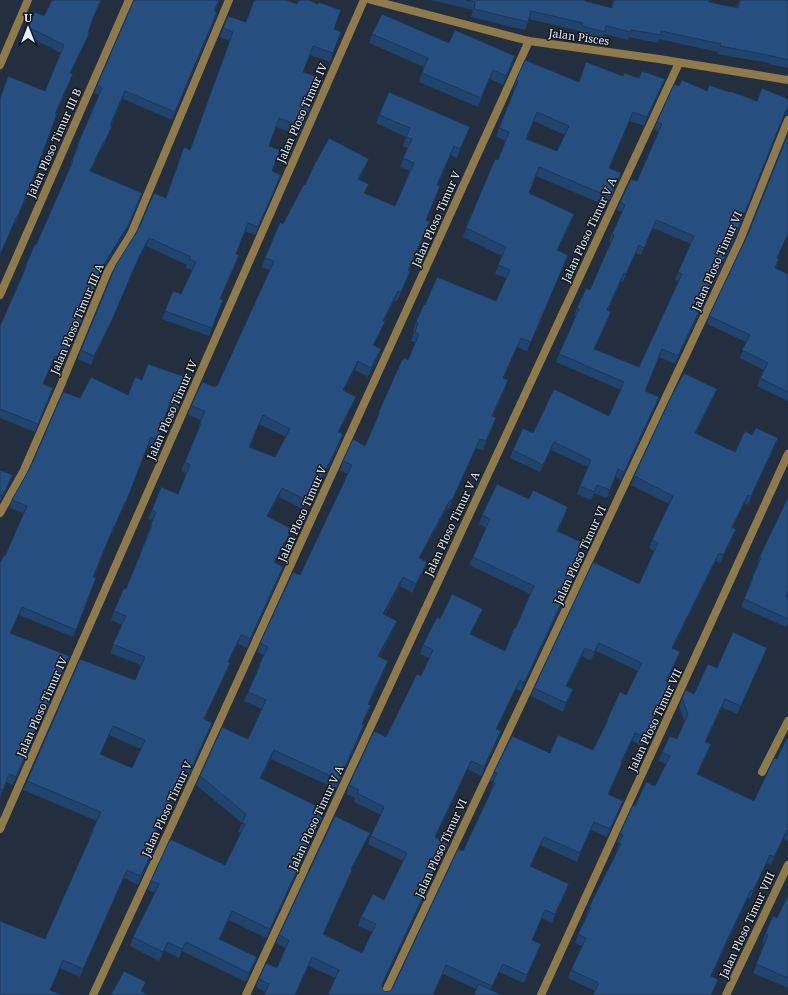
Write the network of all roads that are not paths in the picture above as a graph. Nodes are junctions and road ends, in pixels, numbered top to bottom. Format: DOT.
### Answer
graph roads {
  1 [pos="28,0"];
  2 [pos="129,0"];
  3 [pos="229,0"];
  4 [pos="364,0"];
  5 [pos="371,0"];
  6 [pos="529,41"];
  7 [pos="679,62"];
  8 [pos="0,65"];
  9 [pos="788,80"];
  10 [pos="788,120"];
  11 [pos="0,295"];
  12 [pos="788,454"];
  13 [pos="0,514"];
  14 [pos="788,721"];
  15 [pos="762,772"];
  16 [pos="0,829"];
  17 [pos="788,864"];
  18 [pos="93,995"];
  19 [pos="246,995"];
  20 [pos="384,995"];
  21 [pos="541,995"];
  22 [pos="726,995"];
  1 -- 8 [label="street"];
  2 -- 11 [label="street, Jalan Ploso Timur III B"];
  3 -- 13 [label="street, Jalan Ploso Timur III A"];
  4 -- 16 [label="street, Jalan Ploso Timur IV"];
  5 -- 6 [label="street, Jalan Pisces"];
  6 -- 7 [label="street, Jalan Pisces"];
  6 -- 18 [label="street, Jalan Ploso Timur V"];
  7 -- 9 [label="street, Jalan Pisces"];
  7 -- 19 [label="street, Jalan Ploso Timur V A"];
  10 -- 20 [label="street, Jalan Ploso Timur VI"];
  12 -- 21 [label="street, Jalan Ploso Timur VII"];
  14 -- 15 [label="street"];
  17 -- 22 [label="street, Jalan Ploso Timur VIII"];
}
